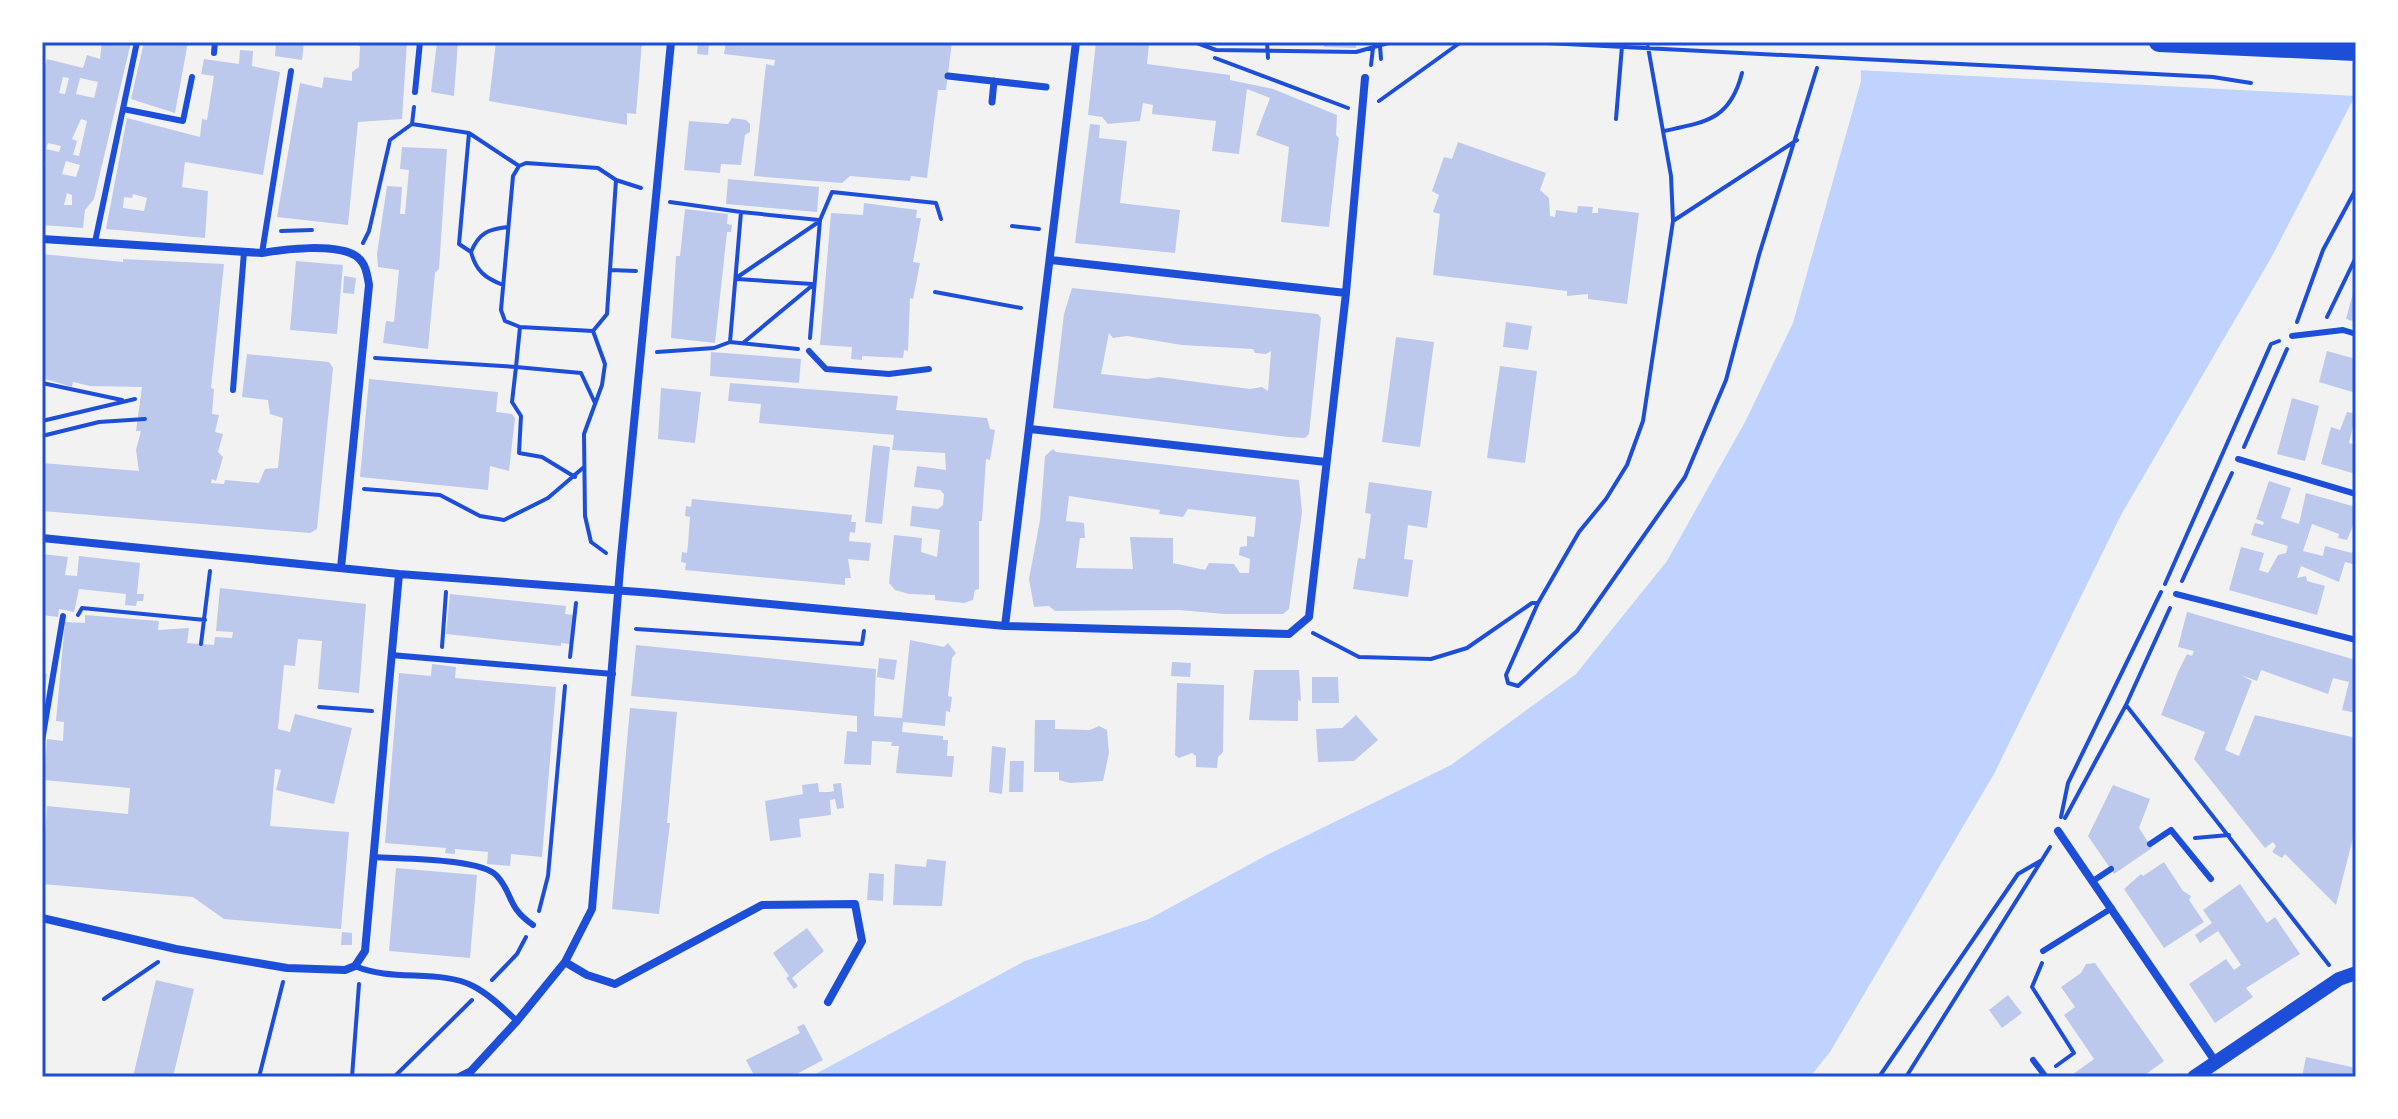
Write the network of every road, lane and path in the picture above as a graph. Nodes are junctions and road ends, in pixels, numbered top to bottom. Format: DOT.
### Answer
graph roads {
  1 [pos="137,42"];
  2 [pos="215,42"];
  3 [pos="420,42"];
  4 [pos="671,42"];
  5 [pos="1076,42"];
  6 [pos="1196,42"];
  7 [pos="1267,42"];
  8 [pos="1369,42"];
  9 [pos="1392,42"];
  10 [pos="1461,42"];
  11 [pos="1527,42"];
  12 [pos="2159,42"];
  13 [pos="1380,46"];
  14 [pos="1622,46"];
  15 [pos="1648,47"];
  16 [pos="1194,50"];
  17 [pos="1267,51"];
  18 [pos="2356,51"];
  19 [pos="214,53"];
  20 [pos="1215,58"];
  21 [pos="1268,58"];
  22 [pos="1381,59"];
  23 [pos="1817,68"];
  24 [pos="291,71"];
  25 [pos="1742,73"];
  26 [pos="948,76"];
  27 [pos="192,77"];
  28 [pos="1365,78"];
  29 [pos="994,81"];
  30 [pos="2251,83"];
  31 [pos="1046,87"];
  32 [pos="415,92"];
  33 [pos="992,102"];
  34 [pos="123,109"];
  35 [pos="1362,114"];
  36 [pos="1616,119"];
  37 [pos="1664,131"];
  38 [pos="469,133"];
  39 [pos="1797,140"];
  40 [pos="519,166"];
  41 [pos="616,180"];
  42 [pos="2356,189"];
  43 [pos="655,195"];
  44 [pos="741,212"];
  45 [pos="941,219"];
  46 [pos="820,220"];
  47 [pos="1673,221"];
  48 [pos="508,226"];
  49 [pos="1012,226"];
  50 [pos="1054,231"];
  51 [pos="42,239"];
  52 [pos="95,242"];
  53 [pos="244,252"];
  54 [pos="471,252"];
  55 [pos="262,253"];
  56 [pos="356,256"];
  57 [pos="2356,257"];
  58 [pos="1051,260"];
  59 [pos="736,278"];
  60 [pos="814,284"];
  61 [pos="503,285"];
  62 [pos="935,292"];
  63 [pos="1346,293"];
  64 [pos="1021,308"];
  65 [pos="520,327"];
  66 [pos="593,331"];
  67 [pos="2322,331"];
  68 [pos="2356,334"];
  69 [pos="2292,336"];
  70 [pos="730,342"];
  71 [pos="743,343"];
  72 [pos="809,351"];
  73 [pos="657,352"];
  74 [pos="363,357"];
  75 [pos="516,367"];
  76 [pos="929,369"];
  77 [pos="42,383"];
  78 [pos="233,390"];
  79 [pos="135,399"];
  80 [pos="126,401"];
  81 [pos="595,403"];
  82 [pos="145,419"];
  83 [pos="42,421"];
  84 [pos="1030,429"];
  85 [pos="42,436"];
  86 [pos="2238,459"];
  87 [pos="1326,462"];
  88 [pos="584,467"];
  89 [pos="575,477"];
  90 [pos="350,487"];
  91 [pos="2356,494"];
  92 [pos="42,538"];
  93 [pos="607,562"];
  94 [pos="341,568"];
  95 [pos="211,569"];
  96 [pos="399,574"];
  97 [pos="446,590"];
  98 [pos="619,590"];
  99 [pos="2176,594"];
  100 [pos="576,603"];
  101 [pos="1538,603"];
  102 [pos="63,616"];
  103 [pos="205,620"];
  104 [pos="1005,626"];
  105 [pos="1300,627"];
  106 [pos="636,629"];
  107 [pos="864,631"];
  108 [pos="2356,640"];
  109 [pos="201,644"];
  110 [pos="391,655"];
  111 [pos="441,659"];
  112 [pos="566,669"];
  113 [pos="613,674"];
  114 [pos="2126,705"];
  115 [pos="319,707"];
  116 [pos="372,711"];
  117 [pos="42,741"];
  118 [pos="2058,831"];
  119 [pos="2229,835"];
  120 [pos="2210,837"];
  121 [pos="2150,844"];
  122 [pos="374,857"];
  123 [pos="2044,858"];
  124 [pos="2111,869"];
  125 [pos="2211,879"];
  126 [pos="2093,881"];
  127 [pos="2112,908"];
  128 [pos="42,918"];
  129 [pos="533,925"];
  130 [pos="176,949"];
  131 [pos="2046,949"];
  132 [pos="565,962"];
  133 [pos="355,966"];
  134 [pos="287,968"];
  135 [pos="2356,973"];
  136 [pos="2339,979"];
  137 [pos="481,991"];
  138 [pos="104,999"];
  139 [pos="828,1002"];
  140 [pos="517,1021"];
  141 [pos="2033,1060"];
  142 [pos="2215,1061"];
  143 [pos="2045,1076"];
  144 [pos="259,1077"];
  145 [pos="352,1077"];
  146 [pos="394,1077"];
  147 [pos="459,1077"];
  148 [pos="1879,1077"];
  149 [pos="1906,1077"];
  150 [pos="2194,1077"];
  1 -- 34 [label="lane"];
  2 -- 19 [label="lane"];
  3 -- 32 [label="lane"];
  4 -- 43 [label="street"];
  5 -- 50 [label="street"];
  6 -- 16 [label="path"];
  6 -- 17 [label="path"];
  7 -- 17 [label="path"];
  8 -- 13 [label="path"];
  9 -- 13 [label="path"];
  10 -- 35 [label="path"];
  11 -- 14 [label="path"];
  12 -- 18 [label="main road"];
  13 -- 17 [label="path"];
  13 -- 22 [label="path"];
  14 -- 15 [label="path"];
  14 -- 36 [label="path"];
  15 -- 30 [label="path"];
  15 -- 37 [label="path"];
  17 -- 21 [label="path"];
  20 -- 35 [label="path"];
  23 -- 39 [label="path"];
  24 -- 55 [label="lane"];
  25 -- 37 [label="path"];
  26 -- 29 [label="street"];
  27 -- 34 [label="lane"];
  28 -- 35 [label="street"];
  29 -- 31 [label="street"];
  29 -- 33 [label="street"];
  34 -- 52 [label="lane"];
  35 -- 63 [label="street"];
  37 -- 47 [label="path"];
  38 -- 40 [label="path"];
  38 -- 54 [label="path"];
  38 -- 56 [label="path"];
  39 -- 47 [label="path"];
  39 -- 101 [label="path"];
  40 -- 41 [label="path"];
  40 -- 48 [label="path"];
  41 -- 43 [label="path"];
  41 -- 66 [label="path"];
  42 -- 69 [label="path"];
  43 -- 44 [label="path"];
  43 -- 98 [label="street"];
  44 -- 46 [label="path"];
  44 -- 59 [label="path"];
  45 -- 46 [label="path"];
  46 -- 59 [label="path"];
  46 -- 60 [label="path"];
  47 -- 101 [label="path"];
  48 -- 54 [label="path"];
  48 -- 61 [label="path"];
  49 -- 50 [label="path"];
  50 -- 58 [label="street"];
  51 -- 52 [label="street"];
  52 -- 53 [label="street"];
  53 -- 55 [label="street"];
  53 -- 78 [label="lane"];
  54 -- 61 [label="path"];
  55 -- 56 [label="street"];
  56 -- 74 [label="street"];
  57 -- 67 [label="path"];
  58 -- 63 [label="street"];
  58 -- 84 [label="street"];
  59 -- 60 [label="path"];
  59 -- 70 [label="path"];
  60 -- 71 [label="path"];
  60 -- 72 [label="path"];
  61 -- 65 [label="path"];
  62 -- 64 [label="path"];
  63 -- 87 [label="street"];
  65 -- 66 [label="path"];
  65 -- 75 [label="path"];
  66 -- 81 [label="path"];
  67 -- 68 [label="lane"];
  67 -- 69 [label="lane"];
  69 -- 86 [label="path"];
  69 -- 118 [label="path"];
  70 -- 71 [label="path"];
  70 -- 73 [label="path"];
  71 -- 72 [label="path"];
  72 -- 76 [label="lane"];
  74 -- 75 [label="path"];
  74 -- 90 [label="street"];
  75 -- 81 [label="path"];
  75 -- 89 [label="path"];
  77 -- 80 [label="path"];
  79 -- 80 [label="path"];
  80 -- 83 [label="path"];
  81 -- 88 [label="path"];
  82 -- 85 [label="path"];
  84 -- 87 [label="street"];
  84 -- 104 [label="street"];
  86 -- 91 [label="lane"];
  86 -- 99 [label="path"];
  87 -- 105 [label="street"];
  88 -- 89 [label="path"];
  88 -- 93 [label="path"];
  89 -- 90 [label="path"];
  90 -- 94 [label="street"];
  92 -- 94 [label="street"];
  94 -- 96 [label="street"];
  95 -- 103 [label="path"];
  96 -- 98 [label="street"];
  96 -- 110 [label="street"];
  97 -- 111 [label="path"];
  98 -- 104 [label="street"];
  98 -- 113 [label="street"];
  99 -- 108 [label="lane"];
  99 -- 114 [label="path"];
  100 -- 112 [label="path"];
  101 -- 105 [label="path"];
  102 -- 103 [label="path"];
  102 -- 117 [label="lane"];
  103 -- 109 [label="path"];
  104 -- 105 [label="street"];
  106 -- 107 [label="path"];
  110 -- 111 [label="lane"];
  110 -- 122 [label="street"];
  111 -- 112 [label="lane"];
  112 -- 113 [label="lane"];
  112 -- 129 [label="path"];
  113 -- 132 [label="street"];
  114 -- 118 [label="path"];
  114 -- 119 [label="path"];
  115 -- 116 [label="path"];
  118 -- 123 [label="path"];
  118 -- 126 [label="street"];
  119 -- 120 [label="path"];
  119 -- 136 [label="path"];
  121 -- 125 [label="lane"];
  122 -- 129 [label="lane"];
  122 -- 133 [label="street"];
  123 -- 148 [label="path"];
  123 -- 149 [label="path"];
  124 -- 126 [label="lane"];
  126 -- 127 [label="street"];
  127 -- 131 [label="lane"];
  127 -- 142 [label="street"];
  128 -- 130 [label="street"];
  129 -- 137 [label="path"];
  130 -- 134 [label="street"];
  130 -- 138 [label="path"];
  131 -- 143 [label="path"];
  132 -- 139 [label="street"];
  132 -- 140 [label="street"];
  133 -- 134 [label="street"];
  133 -- 137 [label="lane"];
  133 -- 145 [label="path"];
  134 -- 144 [label="path"];
  135 -- 136 [label="street"];
  136 -- 142 [label="street"];
  137 -- 140 [label="lane"];
  137 -- 146 [label="path"];
  140 -- 147 [label="street"];
  141 -- 143 [label="lane"];
  142 -- 150 [label="street"];
}
